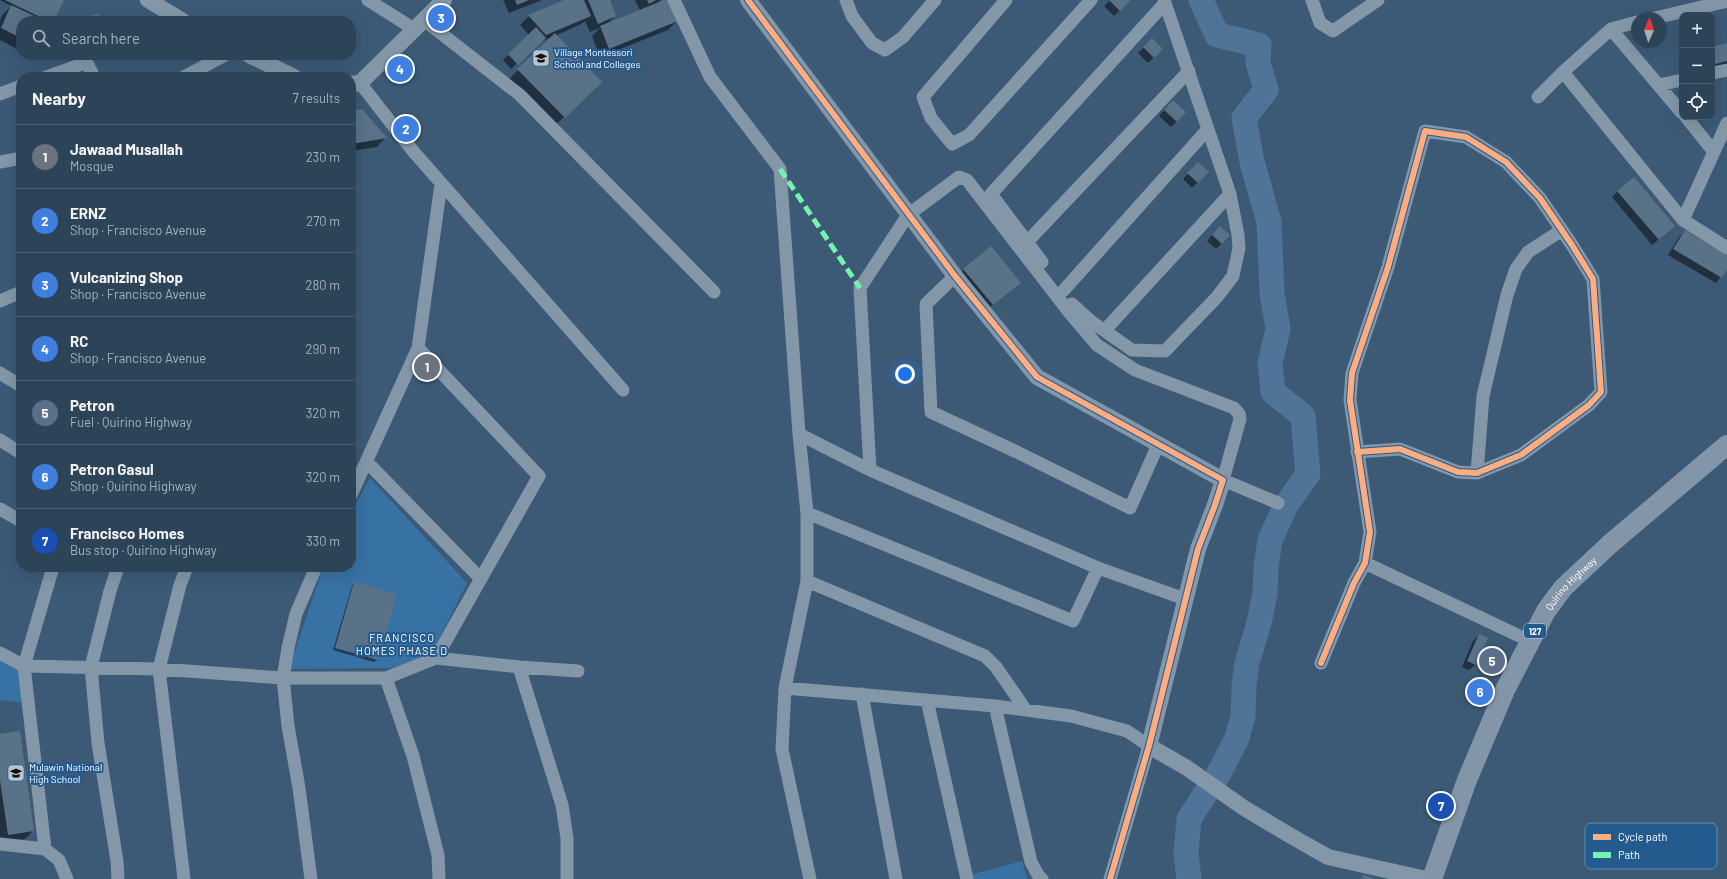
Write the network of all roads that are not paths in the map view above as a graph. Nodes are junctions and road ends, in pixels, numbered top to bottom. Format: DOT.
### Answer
graph roads {
  1 [pos="148,0"];
  2 [pos="368,0"];
  3 [pos="444,0"];
  4 [pos="674,0"];
  5 [pos="748,0"];
  6 [pos="846,0"];
  7 [pos="935,0"];
  8 [pos="1006,0"];
  9 [pos="1090,0"];
  10 [pos="1312,0"];
  11 [pos="1378,0"];
  12 [pos="1727,0"];
  13 [pos="1164,2"];
  14 [pos="1667,15"];
  15 [pos="175,16"];
  16 [pos="419,24"];
  17 [pos="1631,24"];
  18 [pos="1611,29"];
  19 [pos="216,60"];
  20 [pos="259,60"];
  21 [pos="1727,70"];
  22 [pos="1189,71"];
  23 [pos="60,72"];
  24 [pos="92,72"];
  25 [pos="193,72"];
  26 [pos="284,72"];
  27 [pos="1562,72"];
  28 [pos="1715,72"];
  29 [pos="1679,81"];
  30 [pos="356,83"];
  31 [pos="356,85"];
  32 [pos="1659,85"];
  33 [pos="16,88"];
  34 [pos="0,94"];
  35 [pos="1538,97"];
  36 [pos="1679,109"];
  37 [pos="1688,120"];
  38 [pos="1727,123"];
  39 [pos="1208,129"];
  40 [pos="1714,152"];
  41 [pos="16,159"];
  42 [pos="0,162"];
  43 [pos="441,184"];
  44 [pos="1230,194"];
  45 [pos="908,214"];
  46 [pos="1683,220"];
  47 [pos="1562,230"];
  48 [pos="1026,242"];
  49 [pos="1727,248"];
  50 [pos="955,276"];
  51 [pos="1063,291"];
  52 [pos="714,292"];
  53 [pos="16,294"];
  54 [pos="0,301"];
  55 [pos="1105,330"];
  56 [pos="418,348"];
  57 [pos="0,373"];
  58 [pos="16,383"];
  59 [pos="623,390"];
  60 [pos="799,434"];
  61 [pos="0,440"];
  62 [pos="1158,445"];
  63 [pos="1727,445"];
  64 [pos="16,450"];
  65 [pos="1357,452"];
  66 [pos="367,462"];
  67 [pos="870,470"];
  68 [pos="1477,474"];
  69 [pos="1223,480"];
  70 [pos="356,485"];
  71 [pos="1278,503"];
  72 [pos="0,509"];
  73 [pos="807,513"];
  74 [pos="16,518"];
  75 [pos="1365,563"];
  76 [pos="1098,568"];
  77 [pos="51,572"];
  78 [pos="116,572"];
  79 [pos="185,572"];
  80 [pos="314,572"];
  81 [pos="480,578"];
  82 [pos="807,581"];
  83 [pos="1185,599"];
  84 [pos="1530,641"];
  85 [pos="0,653"];
  86 [pos="436,658"];
  87 [pos="1321,663"];
  88 [pos="24,666"];
  89 [pos="91,667"];
  90 [pos="519,667"];
  91 [pos="159,669"];
  92 [pos="578,671"];
  93 [pos="283,678"];
  94 [pos="386,678"];
  95 [pos="785,688"];
  96 [pos="862,694"];
  97 [pos="927,700"];
  98 [pos="995,706"];
  99 [pos="1025,710"];
  100 [pos="1149,746"];
  101 [pos="0,844"];
  102 [pos="45,849"];
  103 [pos="67,879"];
  104 [pos="118,879"];
  105 [pos="184,879"];
  106 [pos="311,879"];
  107 [pos="439,879"];
  108 [pos="567,879"];
  109 [pos="810,879"];
  110 [pos="896,879"];
  111 [pos="967,879"];
  112 [pos="1042,879"];
  113 [pos="1110,879"];
  114 [pos="1426,879"];
  115 [pos="1432,879"];
  1 -- 15 [label="street"];
  2 -- 16 [label="street"];
  3 -- 16 [label="street"];
  4 -- 60 [label="street"];
  5 -- 45 [label="street"];
  6 -- 7 [label="street"];
  8 -- 9 [label="street"];
  10 -- 11 [label="street"];
  12 -- 14 [label="street"];
  13 -- 22 [label="street"];
  13 -- 48 [label="street"];
  16 -- 30 [label="street"];
  16 -- 52 [label="street"];
  17 -- 18 [label="street"];
  18 -- 27 [label="street"];
  18 -- 32 [label="street"];
  19 -- 25 [label="street"];
  20 -- 26 [label="street"];
  21 -- 28 [label="street"];
  22 -- 39 [label="street"];
  22 -- 48 [label="street"];
  23 -- 24 [label="street"];
  27 -- 35 [label="street"];
  27 -- 46 [label="street"];
  29 -- 32 [label="street"];
  31 -- 43 [label="street"];
  32 -- 36 [label="street"];
  33 -- 34 [label="street"];
  37 -- 40 [label="street"];
  38 -- 40 [label="street"];
  39 -- 44 [label="street"];
  39 -- 51 [label="street"];
  40 -- 46 [label="street"];
  41 -- 42 [label="street"];
  43 -- 56 [label="street"];
  43 -- 59 [label="street"];
  44 -- 55 [label="street"];
  44 -- 55 [label="street"];
  45 -- 50 [label="street"];
  45 -- 67 [label="street"];
  45 -- 69 [label="street"];
  46 -- 49 [label="street"];
  47 -- 65 [label="street"];
  47 -- 68 [label="street"];
  47 -- 68 [label="street"];
  48 -- 51 [label="street"];
  50 -- 62 [label="street"];
  50 -- 62 [label="street"];
  51 -- 55 [label="street"];
  53 -- 54 [label="street"];
  56 -- 66 [label="street"];
  56 -- 81 [label="street"];
  57 -- 58 [label="street"];
  60 -- 67 [label="street"];
  60 -- 73 [label="street"];
  61 -- 64 [label="street"];
  62 -- 69 [label="street"];
  63 -- 84 [label="main road, Quirino Highway / 127"];
  65 -- 68 [label="street"];
  65 -- 75 [label="street"];
  66 -- 70 [label="street"];
  66 -- 81 [label="street"];
  67 -- 76 [label="street"];
  69 -- 71 [label="street"];
  69 -- 83 [label="street"];
  72 -- 74 [label="street"];
  73 -- 76 [label="street"];
  73 -- 82 [label="street"];
  75 -- 84 [label="street"];
  75 -- 87 [label="street"];
  76 -- 83 [label="street"];
  77 -- 88 [label="street"];
  78 -- 89 [label="street"];
  79 -- 91 [label="street"];
  80 -- 93 [label="street"];
  81 -- 86 [label="street"];
  82 -- 95 [label="street"];
  82 -- 99 [label="street"];
  83 -- 100 [label="street"];
  84 -- 115 [label="main road, Quirino Highway / 127"];
  85 -- 88 [label="street"];
  86 -- 90 [label="street"];
  86 -- 94 [label="street"];
  88 -- 89 [label="street"];
  88 -- 102 [label="street"];
  89 -- 91 [label="street"];
  89 -- 104 [label="street"];
  90 -- 92 [label="street"];
  90 -- 108 [label="street"];
  91 -- 93 [label="street"];
  91 -- 105 [label="street"];
  93 -- 94 [label="street"];
  93 -- 106 [label="street"];
  94 -- 107 [label="street"];
  95 -- 96 [label="street"];
  95 -- 109 [label="street"];
  96 -- 97 [label="street"];
  96 -- 110 [label="street"];
  97 -- 98 [label="street"];
  97 -- 111 [label="street"];
  98 -- 99 [label="street"];
  98 -- 112 [label="street"];
  99 -- 100 [label="street"];
  100 -- 113 [label="street"];
  100 -- 114 [label="street"];
  101 -- 102 [label="street"];
  102 -- 103 [label="street"];
}
